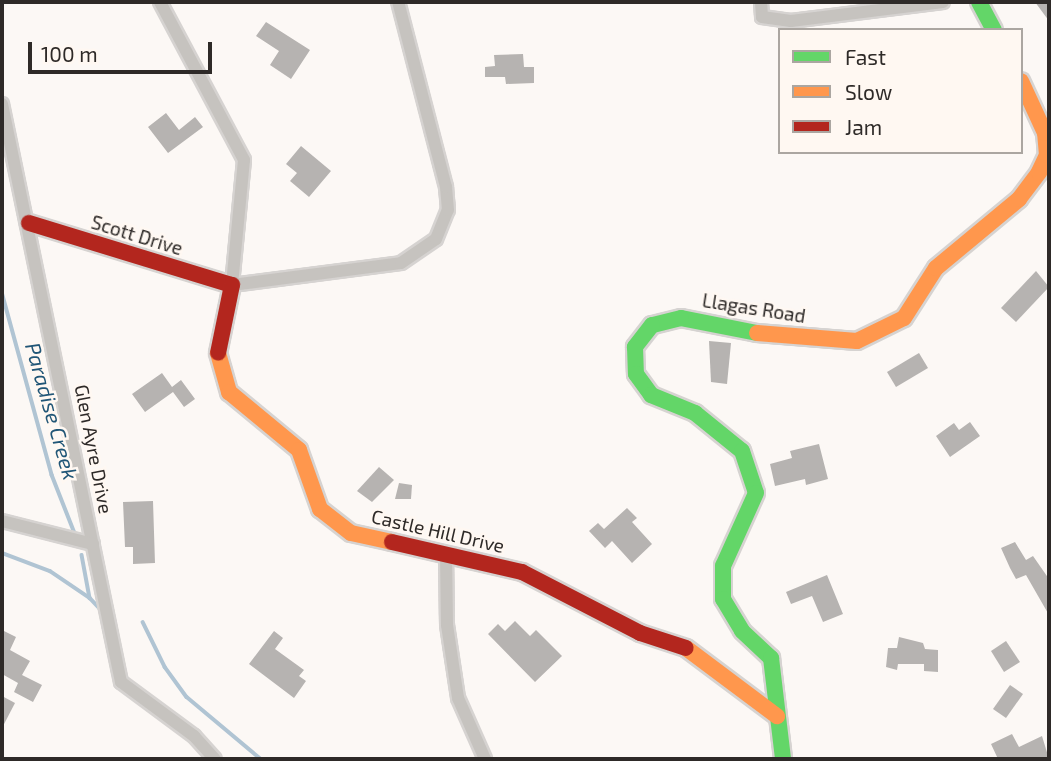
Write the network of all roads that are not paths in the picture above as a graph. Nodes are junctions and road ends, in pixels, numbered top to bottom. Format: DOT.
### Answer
graph roads {
  1 [pos="160,2"];
  2 [pos="398,2"];
  3 [pos="761,2"];
  4 [pos="943,2"];
  5 [pos="979,2"];
  6 [pos="993,28"];
  7 [pos="1023,85"];
  8 [pos="2,104"];
  9 [pos="29,223"];
  10 [pos="232,285"];
  11 [pos="2,521"];
  12 [pos="93,544"];
  13 [pos="446,553"];
  14 [pos="777,716"];
  15 [pos="215,759"];
  16 [pos="485,759"];
  17 [pos="783,759"];
  1 -- 10 [label="street, Castle Hill Drive"];
  2 -- 10 [label="street"];
  3 -- 4 [label="street"];
  5 -- 6 [label="street"];
  7 -- 14 [label="street, Llagas Road"];
  8 -- 9 [label="street, Glen Ayre Drive"];
  9 -- 10 [label="street, Scott Drive"];
  9 -- 12 [label="street, Glen Ayre Drive"];
  10 -- 13 [label="street, Castle Hill Drive"];
  11 -- 12 [label="street"];
  12 -- 15 [label="street, Glen Ayre Drive"];
  13 -- 14 [label="street, Castle Hill Drive"];
  13 -- 16 [label="street"];
  14 -- 17 [label="street, Llagas Road"];
}
